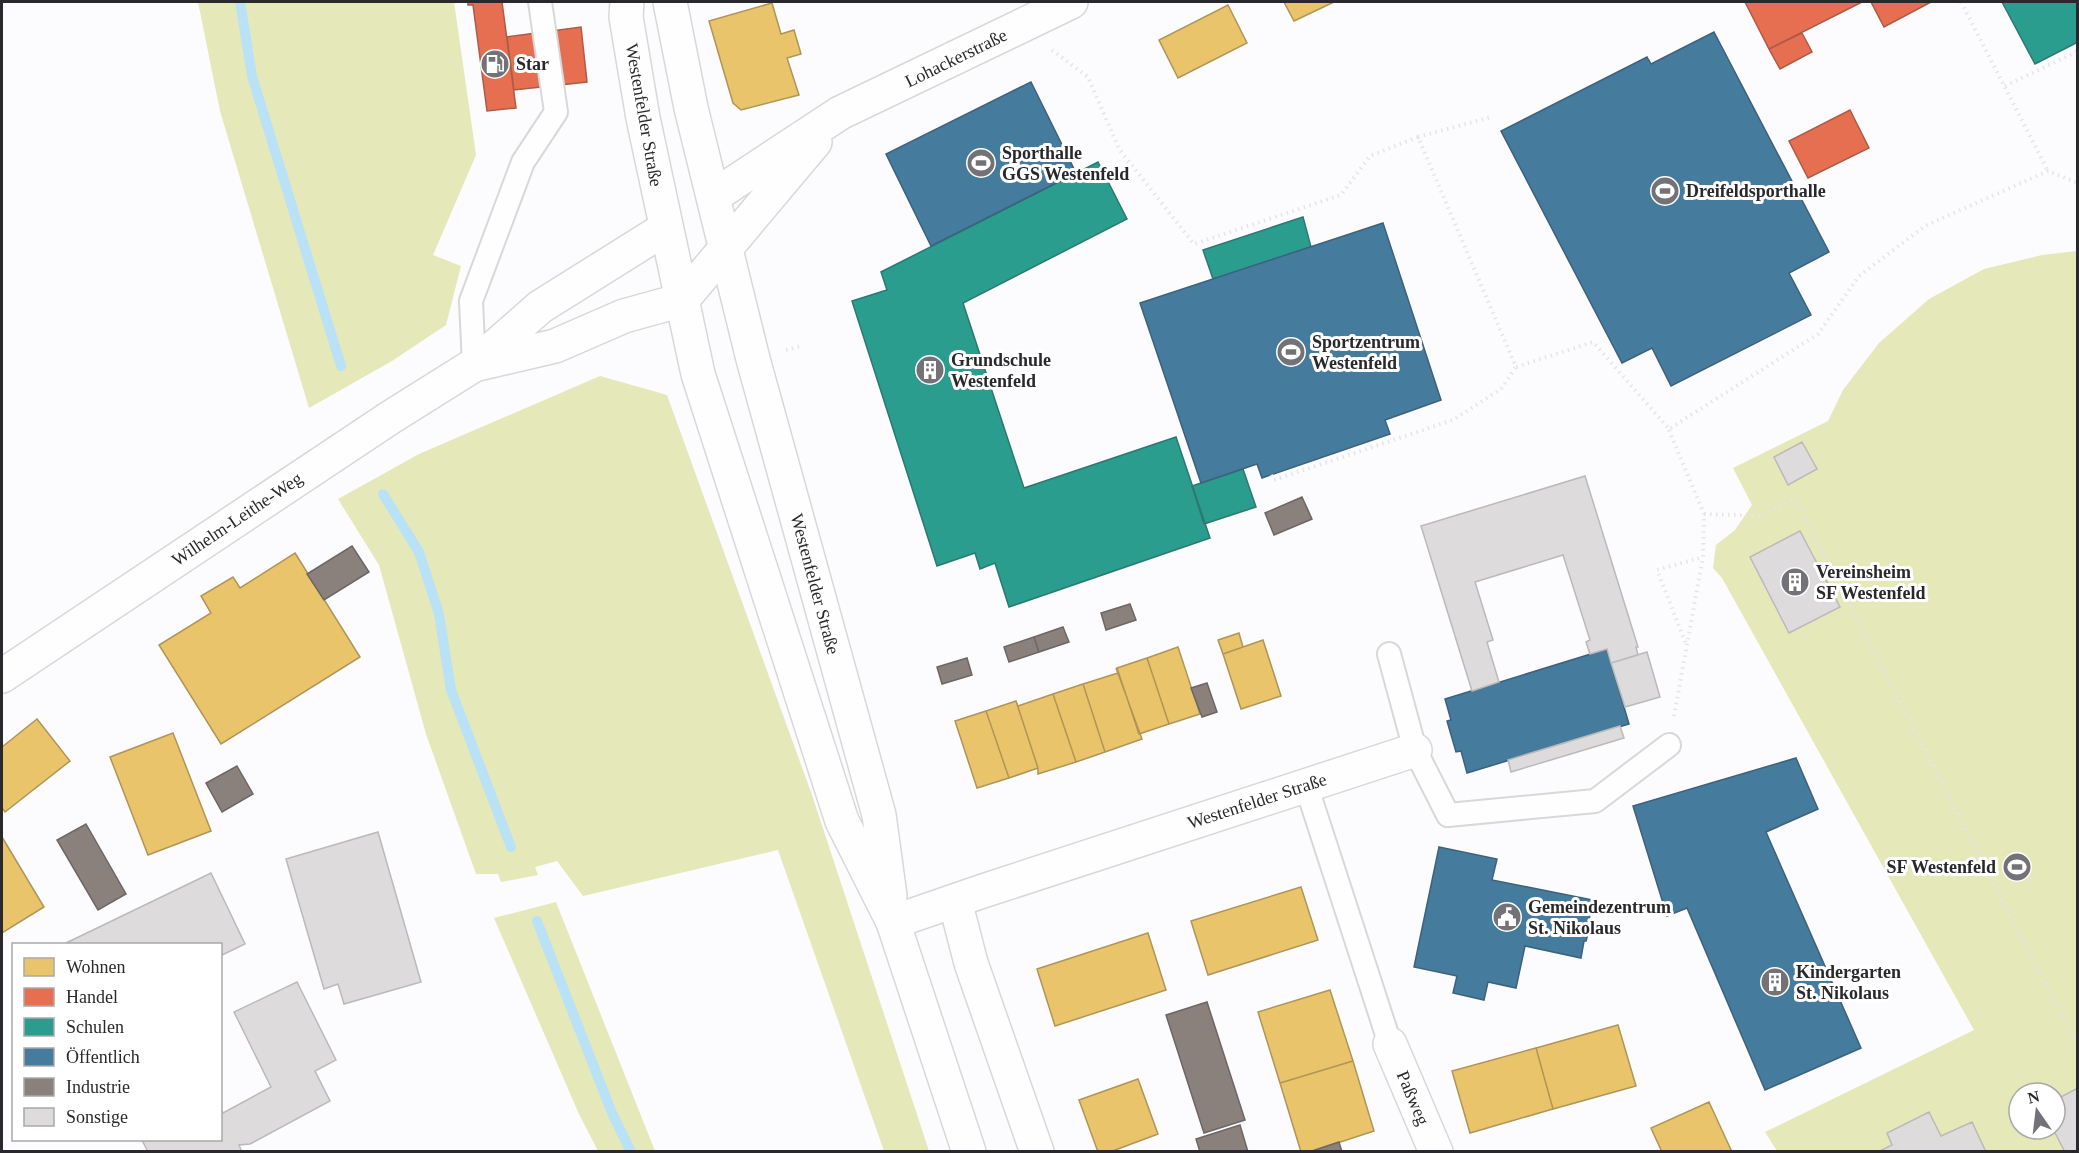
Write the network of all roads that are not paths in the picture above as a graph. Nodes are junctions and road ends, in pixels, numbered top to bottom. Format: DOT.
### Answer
graph roads {
  1 [pos="540,2"];
  2 [pos="627,2"];
  3 [pos="670,2"];
  4 [pos="1071,2"];
  5 [pos="840,113"];
  6 [pos="714,196"];
  7 [pos="666,228"];
  8 [pos="726,248"];
  9 [pos="682,300"];
  10 [pos="474,365"];
  11 [pos="1389,654"];
  12 [pos="2,676"];
  13 [pos="1669,745"];
  14 [pos="1415,750"];
  15 [pos="1306,785"];
  16 [pos="955,901"];
  17 [pos="894,922"];
  18 [pos="1390,1044"];
  19 [pos="969,1152"];
  20 [pos="1037,1152"];
  21 [pos="1436,1152"];
  1 -- 10 [label="lane"];
  2 -- 7 [label="street, Westenfelder Straße"];
  3 -- 6 [label="street, Westenfelder Straße"];
  4 -- 5 [label="street, Lohackerstraße"];
  5 -- 6 [label="street, Lohackerstraße"];
  5 -- 8 [label="street, Lohackerstraße"];
  6 -- 7 [label="street"];
  6 -- 8 [label="street, Westenfelder Straße"];
  7 -- 9 [label="street, Westenfelder Straße"];
  7 -- 10 [label="street, Wilhelm-Leithe-Weg"];
  8 -- 9 [label="street"];
  8 -- 17 [label="street, Westenfelder Straße"];
  9 -- 10 [label="street, Wilhelm-Leithe-Weg"];
  9 -- 17 [label="street, Westenfelder Straße"];
  10 -- 12 [label="street, Wilhelm-Leithe-Weg"];
  11 -- 14 [label="lane"];
  13 -- 14 [label="lane"];
  14 -- 15 [label="street, Westenfelder Straße"];
  15 -- 16 [label="street, Westenfelder Straße"];
  15 -- 18 [label="lane"];
  16 -- 17 [label="street, Westenfelder Straße"];
  16 -- 20 [label="street"];
  17 -- 19 [label="street, Westenfelder Straße"];
  18 -- 21 [label="street, Paßweg"];
}
